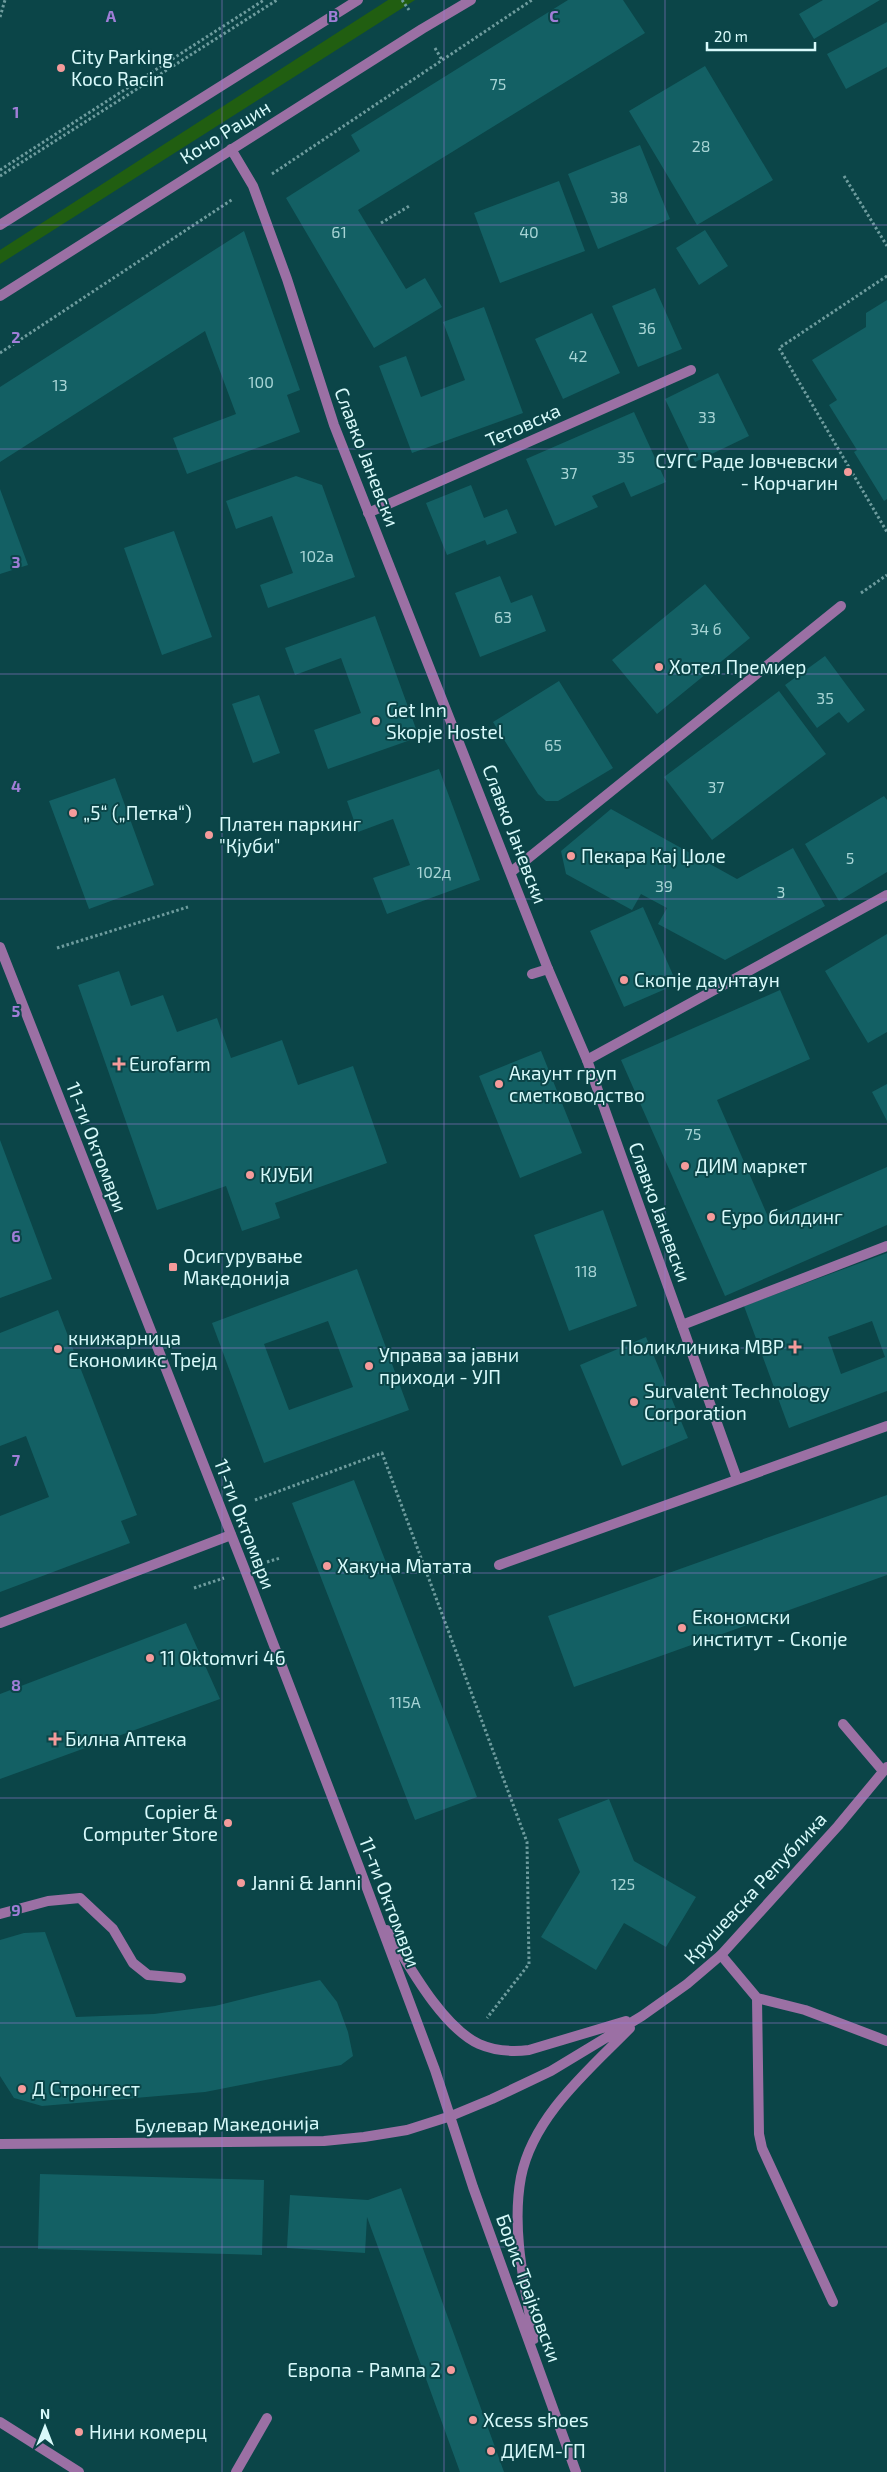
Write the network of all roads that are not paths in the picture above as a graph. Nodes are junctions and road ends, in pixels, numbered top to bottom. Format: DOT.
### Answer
graph roads {
  1 [pos="358,0"];
  2 [pos="471,0"];
  3 [pos="231,149"];
  4 [pos="3,222"];
  5 [pos="0,296"];
  6 [pos="691,370"];
  7 [pos="368,513"];
  8 [pos="841,606"];
  9 [pos="511,872"];
  10 [pos="887,895"];
  11 [pos="0,947"];
  12 [pos="548,969"];
  13 [pos="532,974"];
  14 [pos="587,1060"];
  15 [pos="887,1246"];
  16 [pos="682,1325"];
  17 [pos="887,1426"];
  18 [pos="737,1479"];
  19 [pos="231,1535"];
  20 [pos="498,1565"];
  21 [pos="0,1623"];
  22 [pos="843,1724"];
  23 [pos="885,1769"];
  24 [pos="375,1909"];
  25 [pos="0,1914"];
  26 [pos="721,1955"];
  27 [pos="180,1978"];
  28 [pos="757,1998"];
  29 [pos="642,2016"];
  30 [pos="887,2040"];
  31 [pos="450,2116"];
  32 [pos="0,2144"];
  33 [pos="832,2302"];
  34 [pos="538,2365"];
  35 [pos="267,2418"];
  36 [pos="0,2422"];
  37 [pos="79,2472"];
  38 [pos="236,2472"];
  39 [pos="576,2472"];
  1 -- 4 [label="street"];
  2 -- 3 [label="street, Кочо Рацин"];
  3 -- 5 [label="street, Кочо Рацин"];
  3 -- 7 [label="street, Славко Јаневски"];
  6 -- 7 [label="street, Тетовска"];
  7 -- 9 [label="street, Славко Јаневски"];
  8 -- 9 [label="street"];
  9 -- 12 [label="street, Славко Јаневски"];
  10 -- 14 [label="street"];
  11 -- 19 [label="street, 11-ти Октомври"];
  12 -- 13 [label="street"];
  12 -- 14 [label="street, Славко Јаневски"];
  14 -- 16 [label="street, Славко Јаневски"];
  15 -- 16 [label="street"];
  16 -- 18 [label="street, Славко Јаневски"];
  17 -- 18 [label="street"];
  18 -- 20 [label="street"];
  19 -- 21 [label="street"];
  19 -- 24 [label="street, 11-ти Октомври"];
  22 -- 23 [label="street"];
  23 -- 26 [label="street, Крушевска Република"];
  24 -- 29 [label="street"];
  24 -- 31 [label="street, 11-ти Октомври"];
  25 -- 27 [label="street"];
  26 -- 28 [label="street"];
  26 -- 29 [label="street, Крушевска Република"];
  28 -- 30 [label="street"];
  28 -- 33 [label="street"];
  29 -- 31 [label="street, Крушевска Република"];
  29 -- 34 [label="street"];
  31 -- 32 [label="street, Булевар Македонија"];
  31 -- 34 [label="street, Борис Трајковски"];
  34 -- 39 [label="street, Борис Трајковски"];
  35 -- 38 [label="street"];
  36 -- 37 [label="street"];
}
